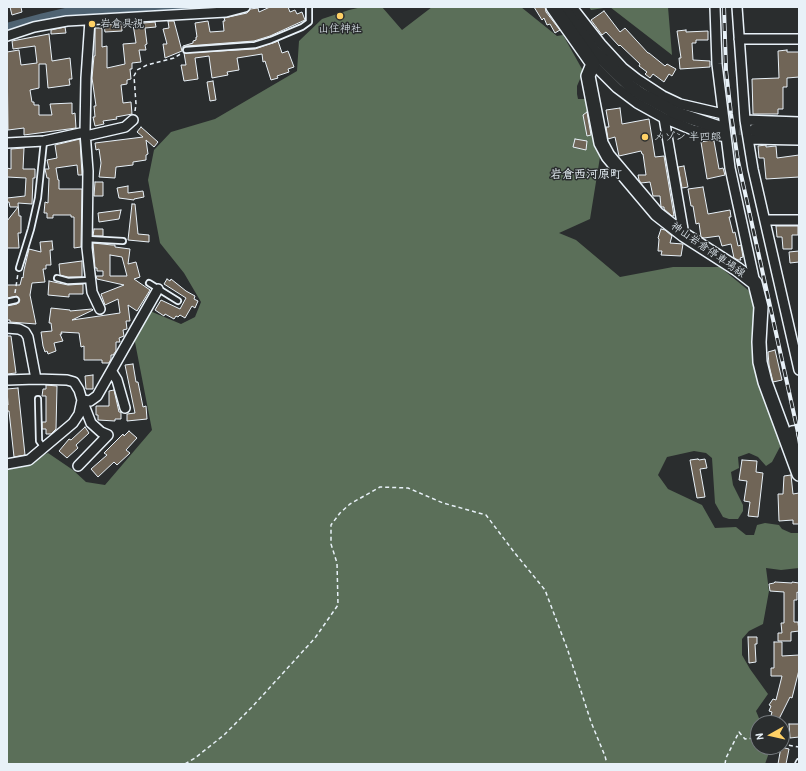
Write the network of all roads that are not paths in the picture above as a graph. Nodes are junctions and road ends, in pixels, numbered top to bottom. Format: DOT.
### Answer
graph roads {
  1 [pos="245,7"];
  2 [pos="309,7"];
  3 [pos="553,7"];
  4 [pos="562,7"];
  5 [pos="572,7"];
  6 [pos="715,7"];
  7 [pos="737,7"];
  8 [pos="90,20"];
  9 [pos="7,36"];
  10 [pos="739,39"];
  11 [pos="799,39"];
  12 [pos="186,50"];
  13 [pos="593,64"];
  14 [pos="722,114"];
  15 [pos="664,118"];
  16 [pos="133,120"];
  17 [pos="745,120"];
  18 [pos="799,122"];
  19 [pos="799,130"];
  20 [pos="723,133"];
  21 [pos="85,134"];
  22 [pos="752,135"];
  23 [pos="799,140"];
  24 [pos="44,141"];
  25 [pos="7,143"];
  26 [pos="765,220"];
  27 [pos="799,220"];
  28 [pos="684,236"];
  29 [pos="87,239"];
  30 [pos="123,241"];
  31 [pos="19,268"];
  32 [pos="57,278"];
  33 [pos="90,280"];
  34 [pos="149,283"];
  35 [pos="755,283"];
  36 [pos="158,289"];
  37 [pos="16,300"];
  38 [pos="178,301"];
  39 [pos="7,302"];
  40 [pos="100,309"];
  41 [pos="7,328"];
  42 [pos="799,370"];
  43 [pos="112,372"];
  44 [pos="36,379"];
  45 [pos="7,380"];
  46 [pos="38,399"];
  47 [pos="82,400"];
  48 [pos="125,408"];
  49 [pos="799,429"];
  50 [pos="44,448"];
  51 [pos="794,457"];
  52 [pos="7,464"];
  53 [pos="78,466"];
  54 [pos="799,474"];
  1 -- 8 [label="street"];
  2 -- 12 [label="lane"];
  3 -- 13 [label="main road"];
  4 -- 20 [label="street"];
  5 -- 14 [label="street"];
  6 -- 14 [label="street"];
  7 -- 10 [label="street"];
  8 -- 9 [label="street"];
  8 -- 21 [label="street"];
  10 -- 11 [label="street"];
  10 -- 17 [label="street"];
  13 -- 15 [label="street"];
  13 -- 28 [label="main road, 神山岩倉停車場線"];
  14 -- 20 [label="street"];
  15 -- 20 [label="street"];
  15 -- 28 [label="street"];
  16 -- 21 [label="street"];
  17 -- 18 [label="street"];
  17 -- 22 [label="street"];
  19 -- 22 [label="street"];
  20 -- 35 [label="street"];
  21 -- 24 [label="street"];
  21 -- 29 [label="street"];
  22 -- 23 [label="street"];
  22 -- 26 [label="street"];
  24 -- 25 [label="street"];
  24 -- 31 [label="lane"];
  26 -- 27 [label="street"];
  26 -- 42 [label="street"];
  28 -- 35 [label="main road, 神山岩倉停車場線"];
  29 -- 30 [label="lane"];
  29 -- 33 [label="street"];
  32 -- 33 [label="lane"];
  33 -- 40 [label="street"];
  34 -- 36 [label="lane"];
  35 -- 51 [label="main road, 神山岩倉停車場線"];
  36 -- 38 [label="lane"];
  36 -- 43 [label="street"];
  37 -- 39 [label="lane"];
  41 -- 44 [label="street"];
  43 -- 47 [label="street"];
  43 -- 48 [label="street"];
  44 -- 45 [label="street"];
  44 -- 47 [label="street"];
  46 -- 50 [label="lane"];
  47 -- 50 [label="street"];
  47 -- 53 [label="street"];
  49 -- 51 [label="street"];
  50 -- 52 [label="street"];
  51 -- 54 [label="main road, 神山岩倉停車場線"];
}
